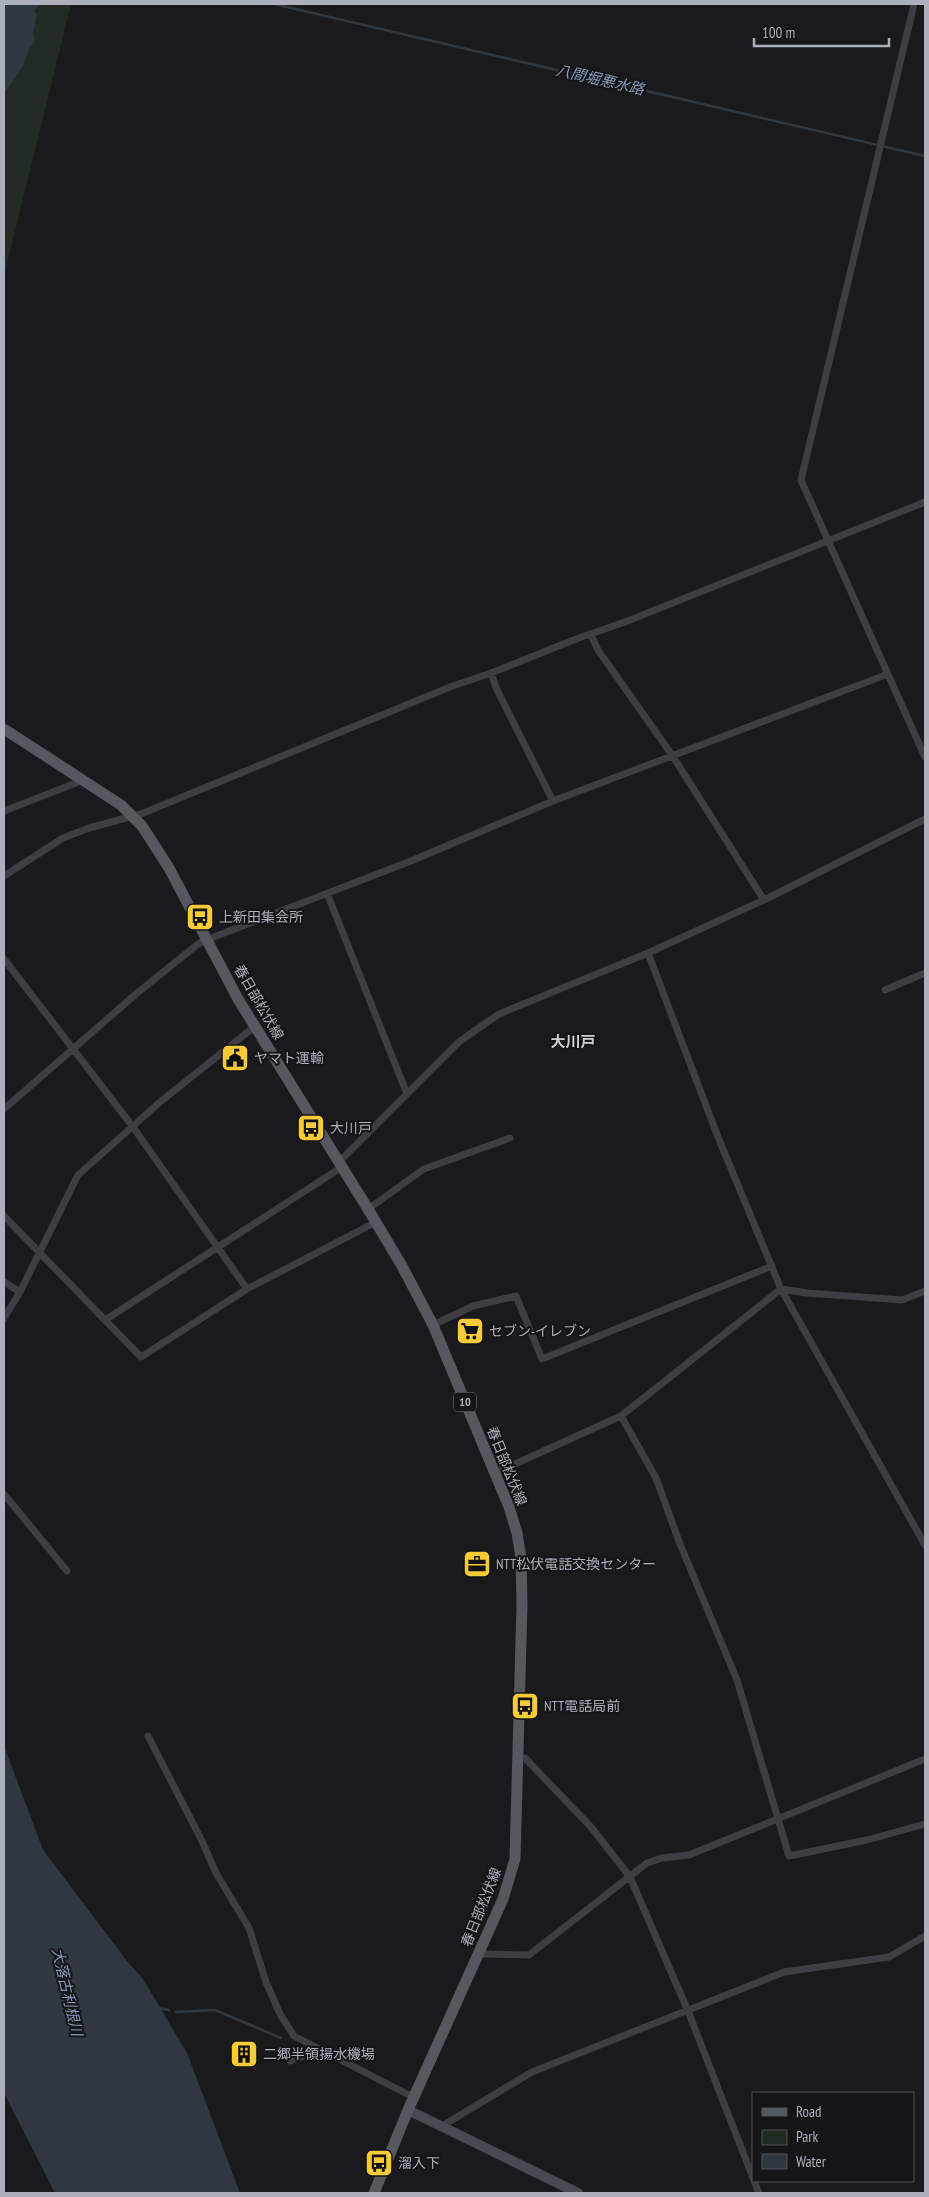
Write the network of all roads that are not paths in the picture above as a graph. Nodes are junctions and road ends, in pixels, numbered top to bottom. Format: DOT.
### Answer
graph roads {
  1 [pos="914,4"];
  2 [pos="925,502"];
  3 [pos="829,540"];
  4 [pos="591,634"];
  5 [pos="491,674"];
  6 [pos="888,674"];
  7 [pos="4,729"];
  8 [pos="672,755"];
  9 [pos="925,756"];
  10 [pos="82,779"];
  11 [pos="553,802"];
  12 [pos="4,811"];
  13 [pos="133,815"];
  14 [pos="925,819"];
  15 [pos="4,876"];
  16 [pos="327,894"];
  17 [pos="764,900"];
  18 [pos="206,940"];
  19 [pos="648,953"];
  20 [pos="4,959"];
  21 [pos="925,973"];
  22 [pos="885,990"];
  23 [pos="254,1027"];
  24 [pos="73,1047"];
  25 [pos="407,1094"];
  26 [pos="4,1110"];
  27 [pos="133,1127"];
  28 [pos="510,1138"];
  29 [pos="340,1164"];
  30 [pos="368,1209"];
  31 [pos="4,1216"];
  32 [pos="376,1222"];
  33 [pos="218,1247"];
  34 [pos="40,1252"];
  35 [pos="772,1266"];
  36 [pos="4,1282"];
  37 [pos="247,1289"];
  38 [pos="781,1289"];
  39 [pos="20,1292"];
  40 [pos="925,1292"];
  41 [pos="4,1318"];
  42 [pos="106,1320"];
  43 [pos="432,1325"];
  44 [pos="621,1416"];
  45 [pos="495,1473"];
  46 [pos="4,1494"];
  47 [pos="925,1546"];
  48 [pos="67,1571"];
  49 [pos="148,1736"];
  50 [pos="525,1758"];
  51 [pos="925,1759"];
  52 [pos="776,1819"];
  53 [pos="925,1824"];
  54 [pos="630,1877"];
  55 [pos="925,1936"];
  56 [pos="479,1954"];
  57 [pos="688,2011"];
  58 [pos="321,2050"];
  59 [pos="290,2061"];
  60 [pos="414,2097"];
  61 [pos="408,2110"];
  62 [pos="442,2126"];
  63 [pos="752,2176"];
  64 [pos="374,2193"];
  65 [pos="578,2193"];
  1 -- 3 [label="street"];
  2 -- 3 [label="street"];
  3 -- 4 [label="street"];
  3 -- 6 [label="street"];
  4 -- 5 [label="street"];
  4 -- 8 [label="street"];
  5 -- 11 [label="street"];
  5 -- 13 [label="street"];
  6 -- 8 [label="street"];
  6 -- 9 [label="street"];
  7 -- 10 [label="main road, 春日部松伏線 / 10"];
  8 -- 11 [label="street"];
  8 -- 17 [label="street"];
  10 -- 12 [label="street"];
  10 -- 13 [label="main road, 春日部松伏線 / 10"];
  11 -- 16 [label="street"];
  13 -- 15 [label="street"];
  13 -- 18 [label="main road, 春日部松伏線 / 10"];
  14 -- 17 [label="street"];
  16 -- 18 [label="street"];
  16 -- 25 [label="street"];
  17 -- 19 [label="street"];
  18 -- 23 [label="main road, 春日部松伏線 / 10"];
  18 -- 24 [label="street"];
  19 -- 25 [label="street"];
  19 -- 35 [label="street"];
  20 -- 24 [label="street"];
  21 -- 22 [label="street"];
  23 -- 27 [label="street"];
  23 -- 29 [label="main road, 春日部松伏線 / 10"];
  24 -- 26 [label="street"];
  24 -- 27 [label="street"];
  25 -- 29 [label="street"];
  27 -- 33 [label="street"];
  27 -- 34 [label="street"];
  28 -- 30 [label="street"];
  29 -- 30 [label="main road, 春日部松伏線 / 10"];
  29 -- 33 [label="street"];
  30 -- 32 [label="main road, 春日部松伏線 / 10"];
  31 -- 34 [label="street"];
  32 -- 37 [label="street"];
  32 -- 43 [label="main road, 春日部松伏線 / 10"];
  33 -- 37 [label="street"];
  33 -- 42 [label="street"];
  34 -- 39 [label="street"];
  34 -- 42 [label="street"];
  35 -- 38 [label="street"];
  35 -- 43 [label="street"];
  36 -- 39 [label="street"];
  37 -- 42 [label="street"];
  38 -- 40 [label="street"];
  38 -- 44 [label="street"];
  38 -- 47 [label="street"];
  39 -- 41 [label="street"];
  43 -- 45 [label="main road, 春日部松伏線 / 10"];
  44 -- 45 [label="street"];
  44 -- 52 [label="street"];
  45 -- 56 [label="main road, 春日部松伏線 / 10"];
  46 -- 48 [label="street"];
  49 -- 58 [label="street"];
  50 -- 54 [label="street"];
  51 -- 52 [label="street"];
  52 -- 53 [label="street"];
  52 -- 54 [label="street"];
  54 -- 56 [label="street"];
  54 -- 57 [label="street"];
  55 -- 57 [label="street"];
  56 -- 60 [label="main road, 春日部松伏線 / 10"];
  57 -- 62 [label="street"];
  57 -- 63 [label="street"];
  58 -- 59 [label="street"];
  58 -- 60 [label="street"];
  60 -- 61 [label="main road, 春日部松伏線 / 10"];
  61 -- 62 [label="street"];
  61 -- 64 [label="main road, 春日部松伏線 / 10"];
  62 -- 65 [label="street"];
}
